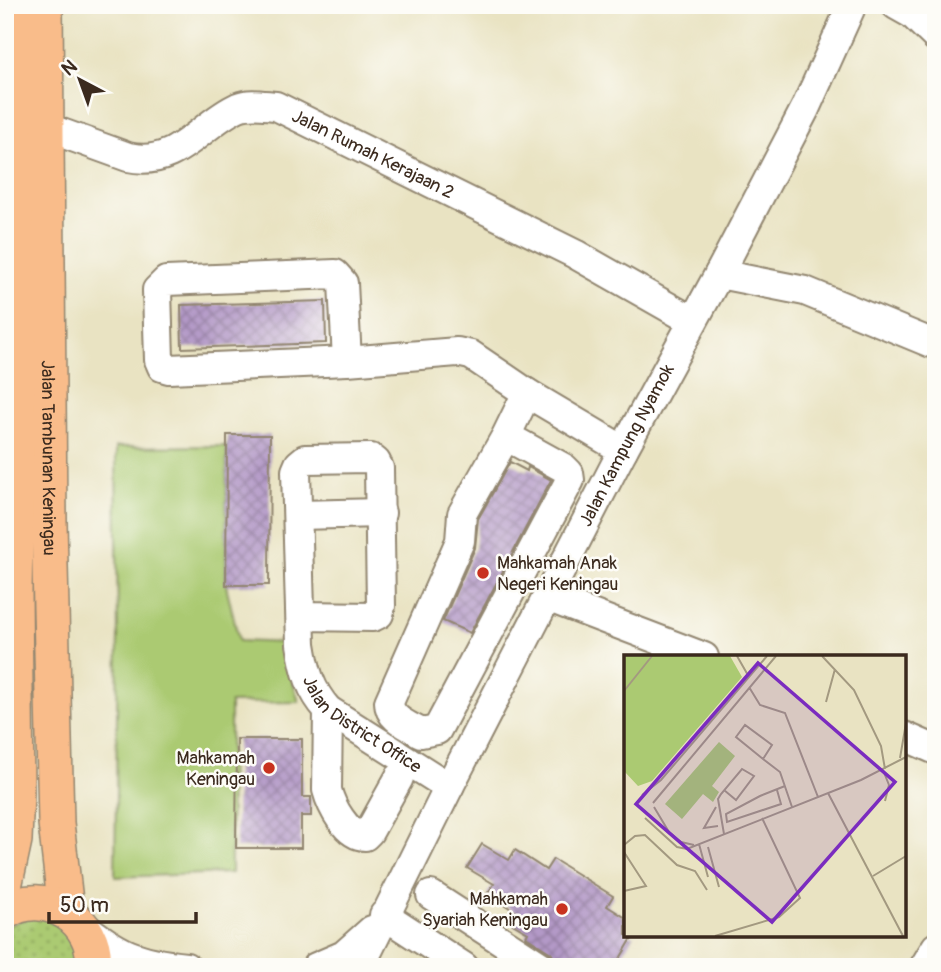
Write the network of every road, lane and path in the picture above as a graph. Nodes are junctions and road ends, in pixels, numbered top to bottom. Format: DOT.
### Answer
graph roads {
  1 [pos="11,5"];
  2 [pos="45,5"];
  3 [pos="852,5"];
  4 [pos="896,5"];
  5 [pos="936,37"];
  6 [pos="10,85"];
  7 [pos="45,127"];
  8 [pos="719,274"];
  9 [pos="693,321"];
  10 [pos="936,345"];
  11 [pos="347,361"];
  12 [pos="527,393"];
  13 [pos="506,436"];
  14 [pos="623,450"];
  15 [pos="381,513"];
  16 [pos="298,515"];
  17 [pos="547,597"];
  18 [pos="301,616"];
  19 [pos="699,655"];
  20 [pos="328,710"];
  21 [pos="906,737"];
  22 [pos="936,750"];
  23 [pos="399,778"];
  24 [pos="449,787"];
  25 [pos="5,882"];
  26 [pos="431,895"];
  27 [pos="5,912"];
  28 [pos="73,916"];
  29 [pos="383,918"];
  30 [pos="936,947"];
  31 [pos="502,956"];
  32 [pos="93,967"];
  33 [pos="186,967"];
  34 [pos="316,967"];
  35 [pos="360,967"];
  36 [pos="464,967"];
  37 [pos="542,967"];
  38 [pos="924,967"];
  1 -- 6 [label="main road, Jalan Tambunan Keningau"];
  2 -- 7 [label="main road, Jalan Tambunan Keningau"];
  3 -- 8 [label="street, Jalan Kampung Nyamok"];
  4 -- 5 [label="street"];
  6 -- 25 [label="main road, Jalan Tambunan Keningau"];
  7 -- 9 [label="street, Jalan Rumah Kerajaan 2"];
  7 -- 28 [label="main road, Jalan Tambunan Keningau"];
  8 -- 9 [label="street, Jalan Kampung Nyamok"];
  8 -- 10 [label="street"];
  9 -- 14 [label="street, Jalan Kampung Nyamok"];
  11 -- 11 [label="street"];
  11 -- 12 [label="street"];
  12 -- 13 [label="street"];
  12 -- 14 [label="street"];
  13 -- 13 [label="street"];
  14 -- 17 [label="street, Jalan Kampung Nyamok"];
  15 -- 16 [label="street"];
  15 -- 16 [label="street, Jalan District Office"];
  15 -- 18 [label="street"];
  16 -- 18 [label="street, Jalan District Office"];
  17 -- 19 [label="street"];
  17 -- 24 [label="street, Jalan Kampung Nyamok"];
  18 -- 20 [label="street, Jalan District Office"];
  20 -- 23 [label="street"];
  20 -- 24 [label="street, Jalan District Office"];
  21 -- 22 [label="street"];
  24 -- 29 [label="street, Jalan Kampung Nyamok"];
  26 -- 31 [label="street"];
  27 -- 28 [label="main road"];
  28 -- 32 [label="main road, Jalan Tambunan Keningau"];
  28 -- 33 [label="street"];
  29 -- 34 [label="street, Jalan Kampung Nyamok"];
  29 -- 35 [label="street, Jalan Kampung Nyamok"];
  29 -- 36 [label="street"];
  30 -- 38 [label="street"];
  31 -- 37 [label="street"];
}
